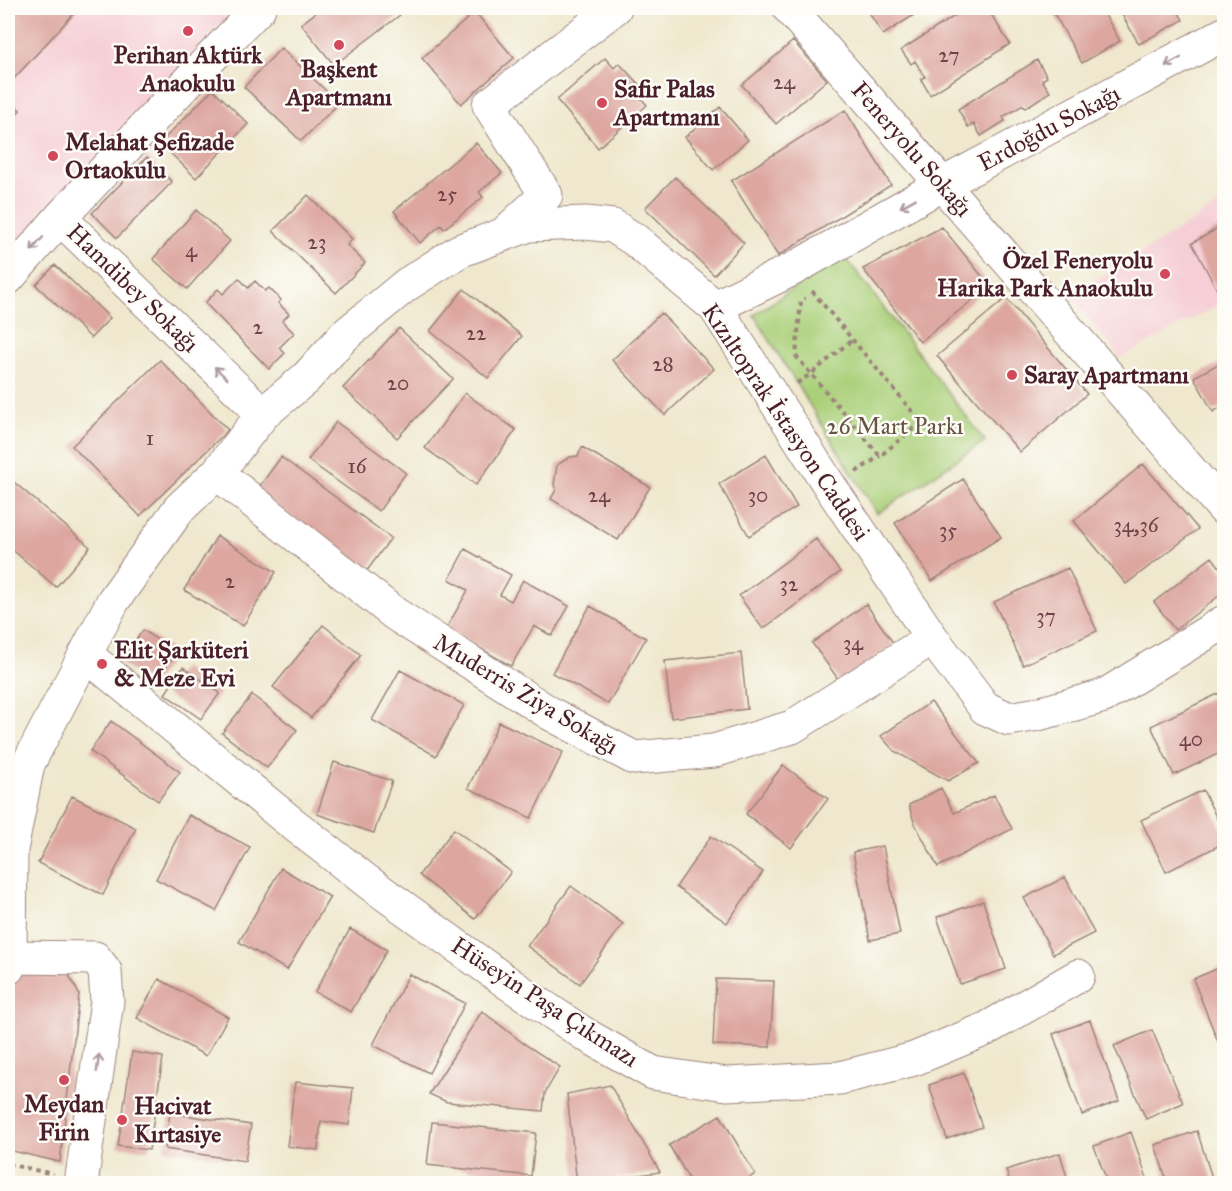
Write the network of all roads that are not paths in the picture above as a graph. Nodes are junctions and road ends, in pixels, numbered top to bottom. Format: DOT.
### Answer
graph roads {
  1 [pos="259,8"];
  2 [pos="615,8"];
  3 [pos="789,8"];
  4 [pos="1224,34"];
  5 [pos="943,184"];
  6 [pos="60,218"];
  7 [pos="504,233"];
  8 [pos="8,278"];
  9 [pos="715,307"];
  10 [pos="263,414"];
  11 [pos="217,474"];
  12 [pos="1224,509"];
  13 [pos="1224,621"];
  14 [pos="932,638"];
  15 [pos="85,654"];
  16 [pos="8,961"];
  17 [pos="1078,976"];
  18 [pos="88,1183"];
  1 -- 6 [label="street"];
  2 -- 7 [label="street"];
  3 -- 5 [label="street, Feneryolu Sokağı"];
  4 -- 5 [label="street, Erdoğdu Sokağı, one-way"];
  5 -- 9 [label="street, Erdoğdu Sokağı, one-way"];
  5 -- 12 [label="street, Feneryolu Sokağı"];
  6 -- 8 [label="street, Hamdibey Sokağı, one-way"];
  10 -- 6 [label="street, Hamdibey Sokağı, one-way"];
  7 -- 9 [label="street, Kızıltoprak İstasyon Caddesi"];
  7 -- 10 [label="street, Kızıltoprak İstasyon Caddesi"];
  9 -- 14 [label="street, Kızıltoprak İstasyon Caddesi"];
  10 -- 11 [label="street, Kızıltoprak İstasyon Caddesi"];
  11 -- 14 [label="street, Muderris Ziya Sokağı"];
  11 -- 15 [label="street, Kızıltoprak İstasyon Caddesi"];
  13 -- 14 [label="street, Kızıltoprak İstasyon Caddesi"];
  15 -- 16 [label="street, Kızıltoprak İstasyon Caddesi"];
  15 -- 17 [label="street, Hüseyin Paşa Çıkmazı"];
  18 -- 16 [label="street, one-way"];
}
